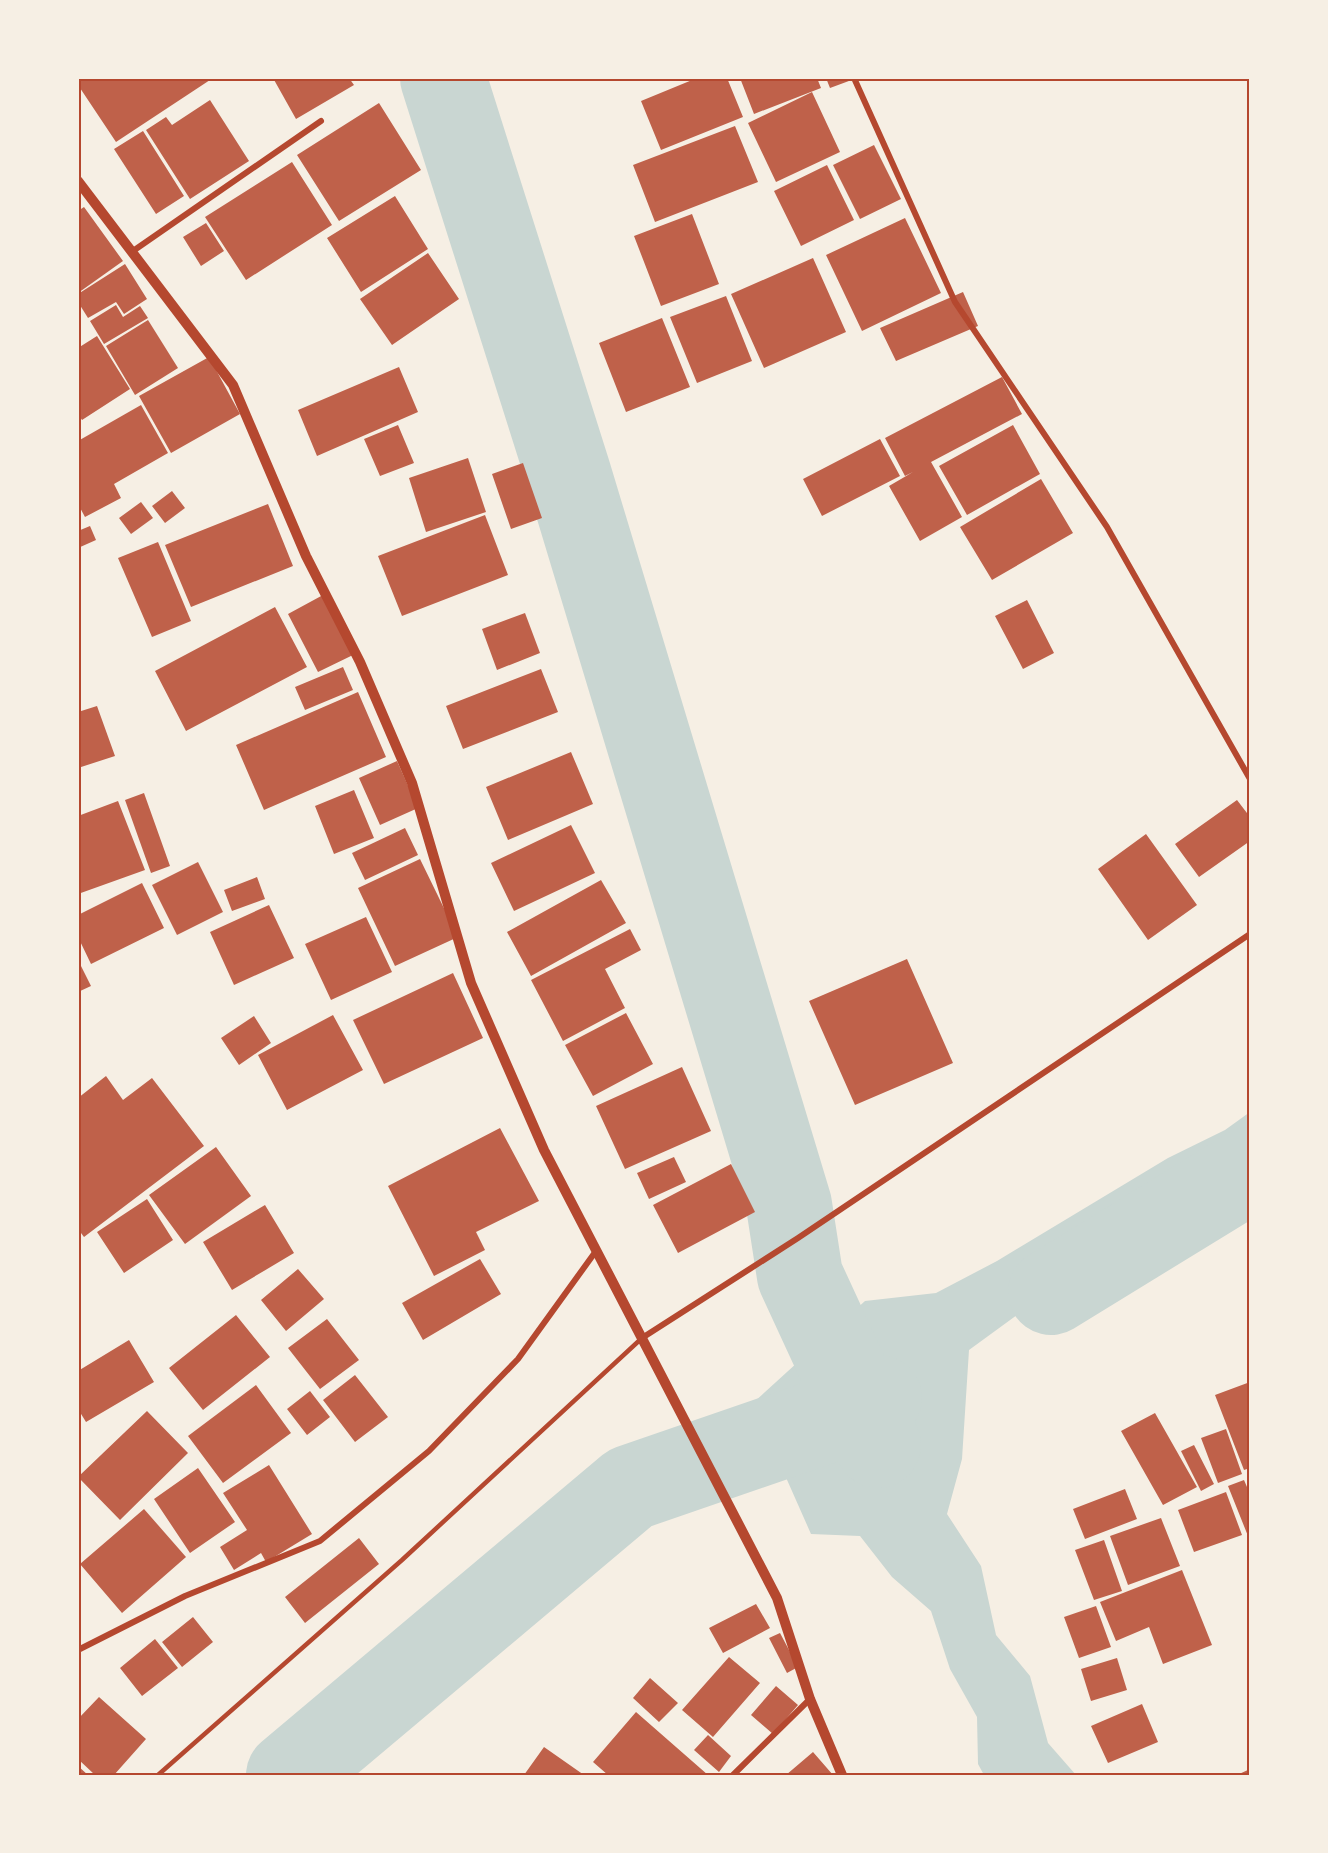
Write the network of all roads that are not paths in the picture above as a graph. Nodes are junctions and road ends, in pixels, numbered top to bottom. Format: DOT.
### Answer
graph roads {
  1 [pos="854,78"];
  2 [pos="321,121"];
  3 [pos="78,181"];
  4 [pos="134,251"];
  5 [pos="1250,779"];
  6 [pos="1249,932"];
  7 [pos="597,1250"];
  8 [pos="642,1338"];
  9 [pos="78,1650"];
  10 [pos="810,1699"];
  11 [pos="158,1775"];
  12 [pos="733,1775"];
  13 [pos="842,1775"];
  1 -- 5 [label="street"];
  2 -- 4 [label="street"];
  3 -- 4 [label="street"];
  4 -- 7 [label="street"];
  6 -- 8 [label="street"];
  7 -- 8 [label="street"];
  7 -- 9 [label="street"];
  8 -- 10 [label="street"];
  8 -- 11 [label="lane"];
  10 -- 12 [label="street"];
  10 -- 13 [label="street"];
}
